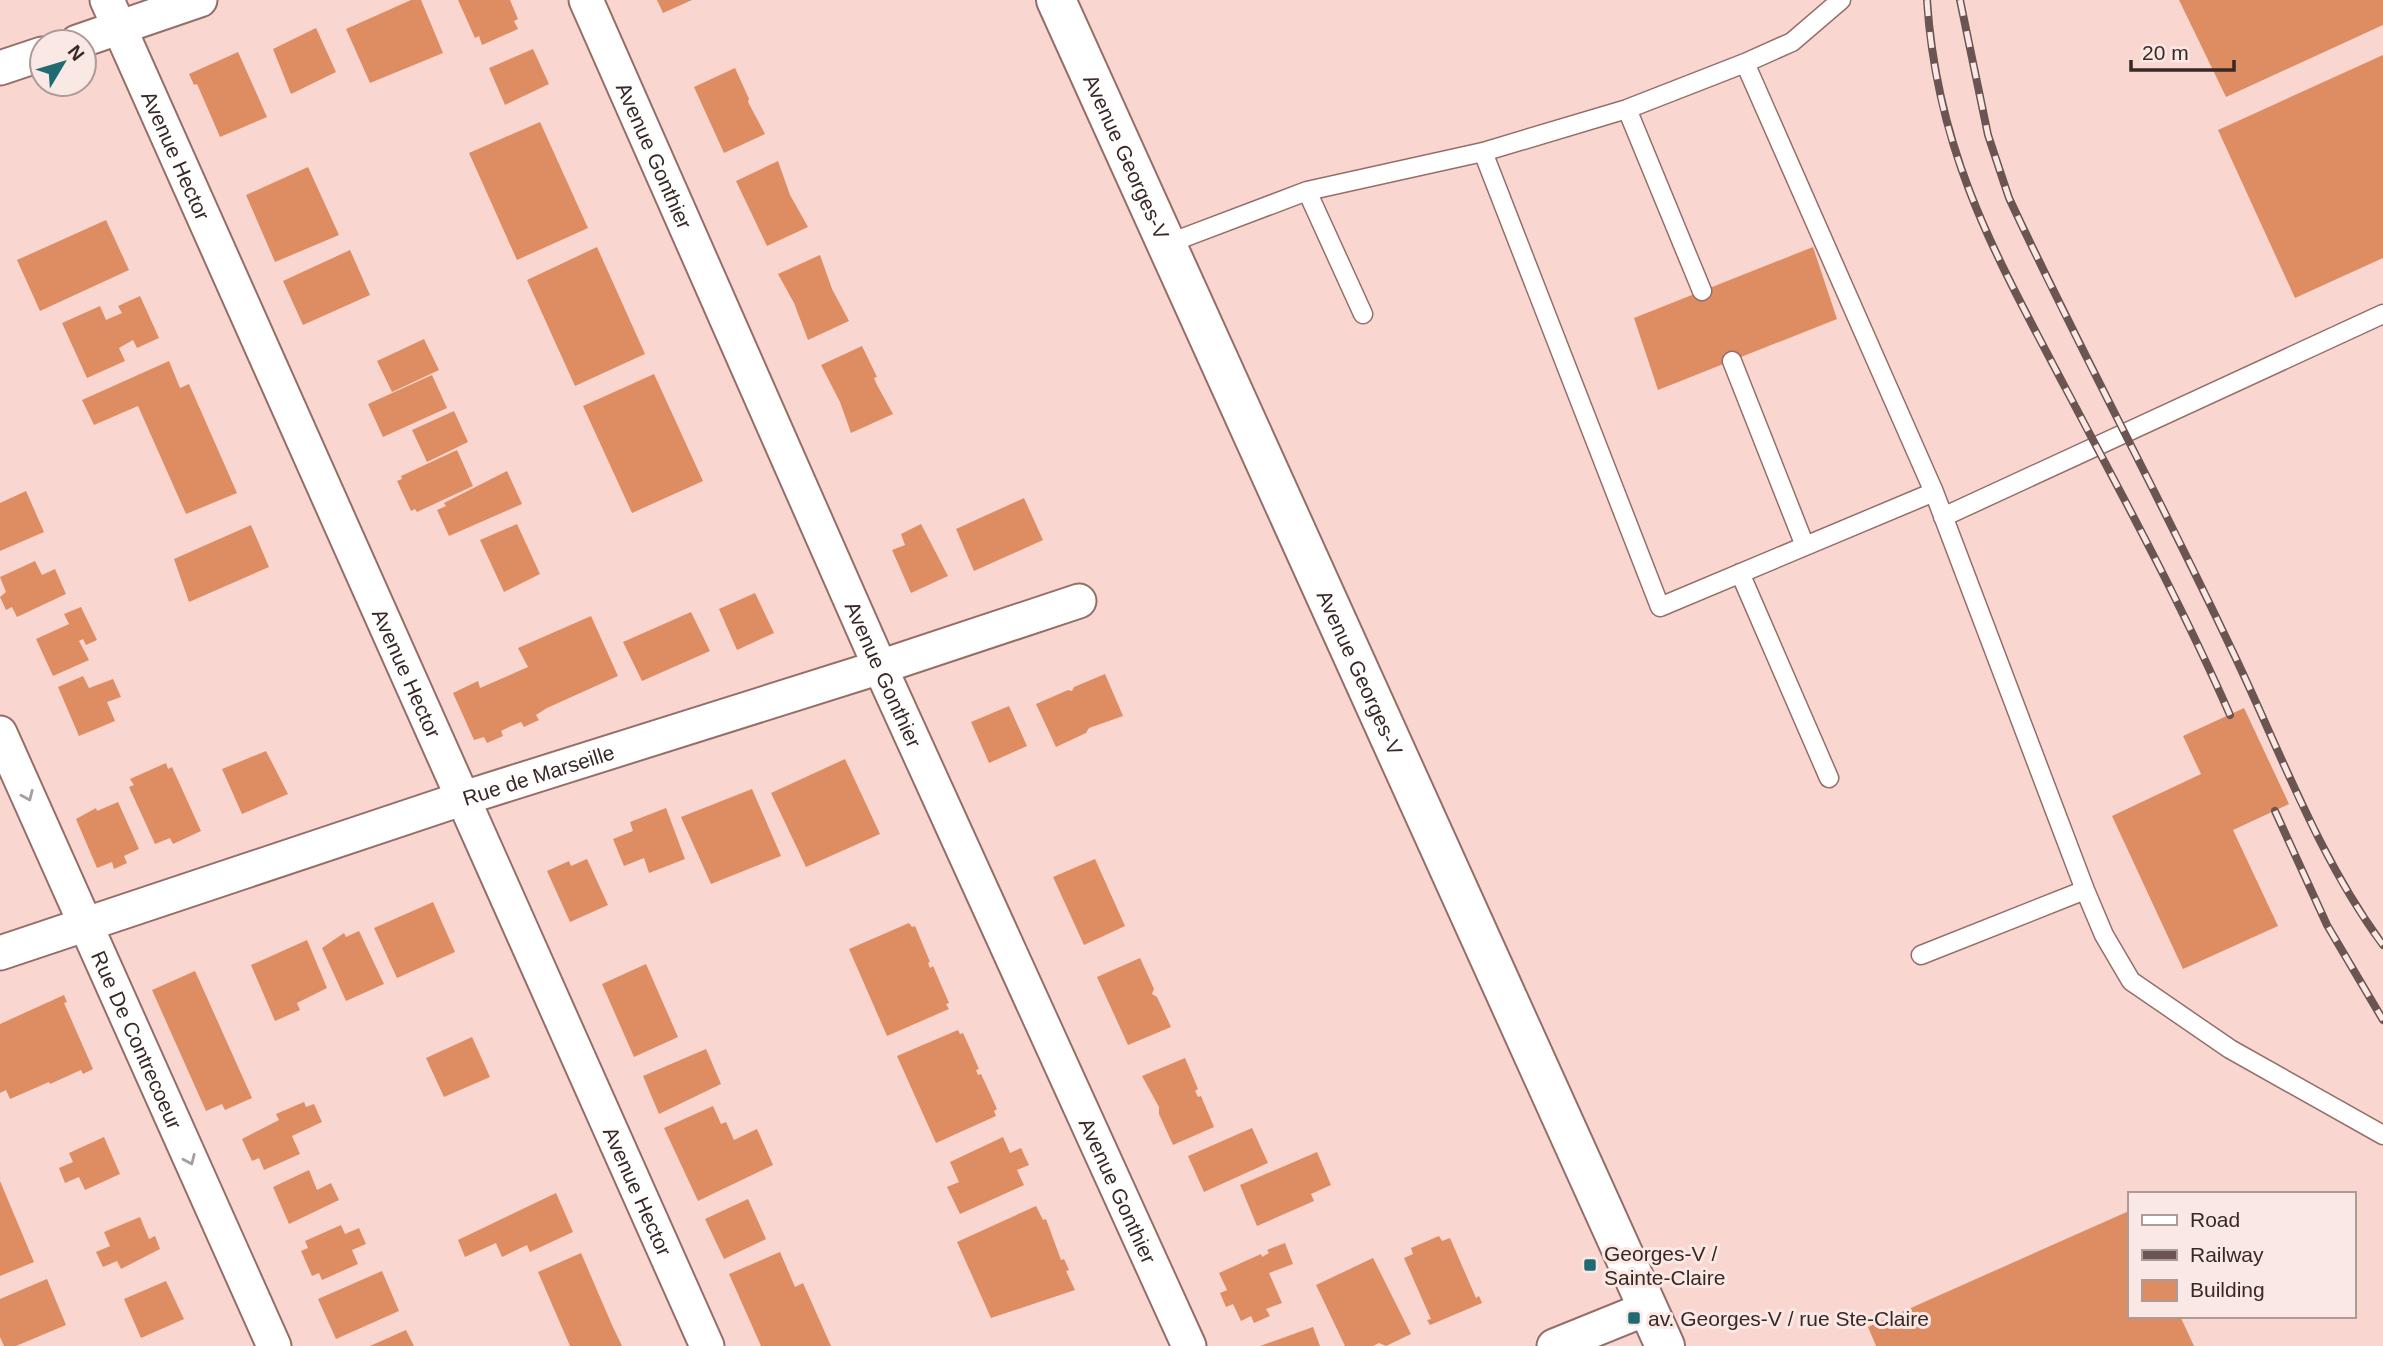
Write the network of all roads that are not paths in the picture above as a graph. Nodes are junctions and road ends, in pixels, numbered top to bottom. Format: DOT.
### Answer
graph roads {
  1 [pos="201,0"];
  2 [pos="586,0"];
  3 [pos="1056,0"];
  4 [pos="1841,0"];
  5 [pos="113,14"];
  6 [pos="95,28"];
  7 [pos="28,59"];
  8 [pos="1745,63"];
  9 [pos="0,68"];
  10 [pos="1627,109"];
  11 [pos="1483,152"];
  12 [pos="1307,191"];
  13 [pos="1167,244"];
  14 [pos="1702,291"];
  15 [pos="1363,314"];
  16 [pos="2383,314"];
  17 [pos="1732,360"];
  18 [pos="1934,492"];
  19 [pos="1942,517"];
  20 [pos="1805,546"];
  21 [pos="1740,573"];
  22 [pos="1079,601"];
  23 [pos="880,667"];
  24 [pos="0,733"];
  25 [pos="1829,778"];
  26 [pos="464,798"];
  27 [pos="2085,890"];
  28 [pos="86,926"];
  29 [pos="0,953"];
  30 [pos="1921,955"];
  31 [pos="2383,1136"];
  32 [pos="1648,1308"];
  33 [pos="274,1346"];
  34 [pos="707,1346"];
  35 [pos="1189,1346"];
  36 [pos="1554,1346"];
  37 [pos="1665,1346"];
  1 -- 5 [label="street"];
  2 -- 23 [label="street, Avenue Gonthier"];
  3 -- 13 [label="street, Avenue Georges-V"];
  4 -- 8 [label="lane"];
  5 -- 6 [label="street"];
  5 -- 26 [label="street, Avenue Hector"];
  7 -- 9 [label="street"];
  8 -- 10 [label="lane"];
  8 -- 18 [label="lane"];
  10 -- 11 [label="lane"];
  10 -- 14 [label="lane"];
  11 -- 12 [label="lane"];
  11 -- 21 [label="lane"];
  12 -- 13 [label="lane"];
  12 -- 15 [label="lane"];
  13 -- 32 [label="street, Avenue Georges-V"];
  16 -- 19 [label="lane"];
  17 -- 20 [label="lane"];
  18 -- 19 [label="lane"];
  18 -- 20 [label="lane"];
  19 -- 27 [label="lane"];
  20 -- 21 [label="lane"];
  21 -- 25 [label="lane"];
  22 -- 23 [label="street, Rue de Marseille"];
  23 -- 26 [label="street, Rue de Marseille"];
  23 -- 35 [label="street, Avenue Gonthier"];
  24 -- 28 [label="street, Rue De Contrecoeur, one-way"];
  26 -- 28 [label="street, Rue de Marseille"];
  26 -- 34 [label="street, Avenue Hector"];
  27 -- 30 [label="lane"];
  27 -- 31 [label="lane"];
  28 -- 29 [label="street, Rue de Marseille"];
  28 -- 33 [label="street, Rue De Contrecoeur, one-way"];
  32 -- 36 [label="street"];
  32 -- 37 [label="street, Avenue Georges-V"];
}
